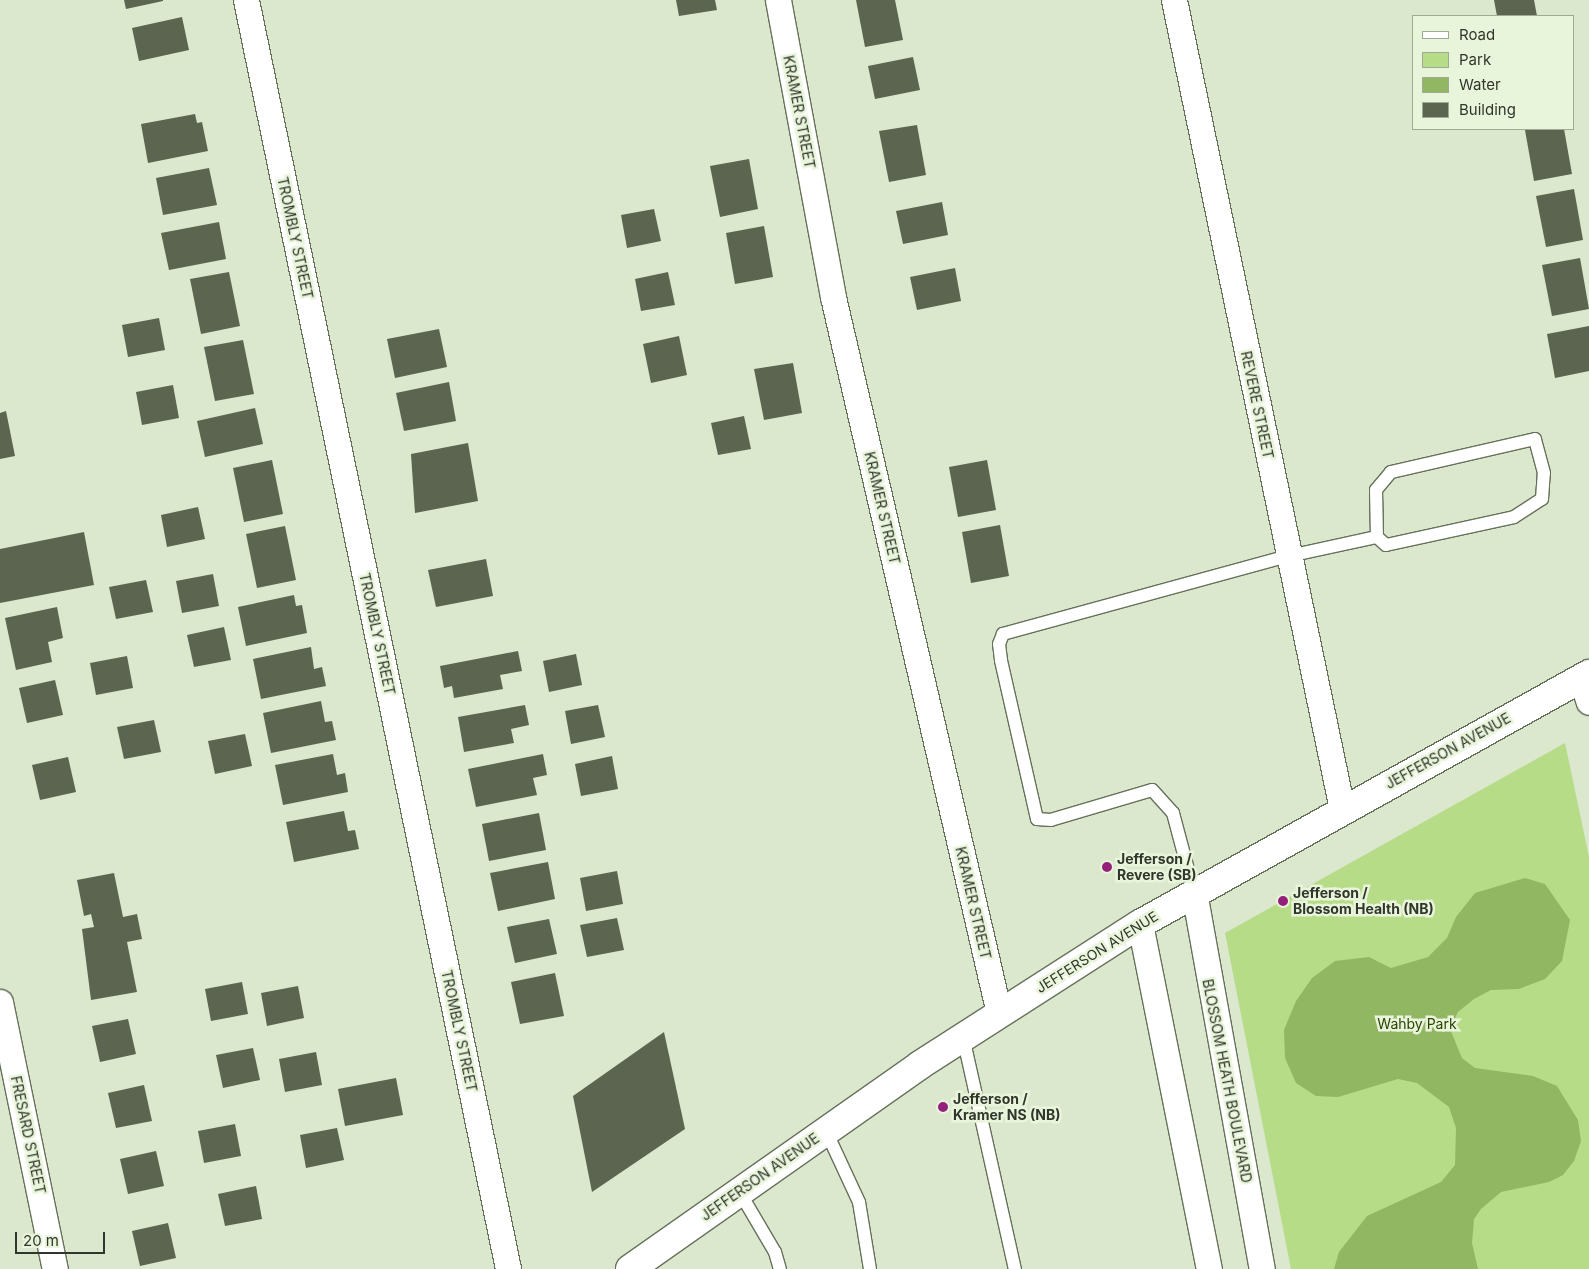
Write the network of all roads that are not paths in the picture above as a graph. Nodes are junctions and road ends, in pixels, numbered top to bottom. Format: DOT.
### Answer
graph roads {
  1 [pos="246,0"];
  2 [pos="778,0"];
  3 [pos="1174,0"];
  4 [pos="1378,537"];
  5 [pos="1289,556"];
  6 [pos="1586,685"];
  7 [pos="1342,809"];
  8 [pos="1194,892"];
  9 [pos="1140,924"];
  10 [pos="0,1002"];
  11 [pos="998,1013"];
  12 [pos="963,1037"];
  13 [pos="826,1131"];
  14 [pos="739,1192"];
  15 [pos="56,1269"];
  16 [pos="508,1269"];
  17 [pos="630,1269"];
  18 [pos="780,1269"];
  19 [pos="870,1269"];
  20 [pos="1015,1269"];
  21 [pos="1209,1269"];
  22 [pos="1262,1269"];
  1 -- 16 [label="street, TROMBLY STREET"];
  2 -- 11 [label="street, KRAMER STREET"];
  3 -- 5 [label="street, REVERE STREET"];
  4 -- 4 [label="lane"];
  4 -- 5 [label="lane"];
  5 -- 7 [label="street, REVERE STREET"];
  5 -- 8 [label="lane"];
  6 -- 7 [label="main road, JEFFERSON AVENUE"];
  7 -- 8 [label="main road, JEFFERSON AVENUE"];
  8 -- 9 [label="main road, JEFFERSON AVENUE"];
  8 -- 22 [label="street, BLOSSOM HEATH BOULEVARD"];
  9 -- 11 [label="main road, JEFFERSON AVENUE"];
  9 -- 21 [label="street"];
  10 -- 15 [label="street, FRESARD STREET"];
  11 -- 12 [label="main road, JEFFERSON AVENUE"];
  12 -- 13 [label="main road, JEFFERSON AVENUE"];
  12 -- 20 [label="lane"];
  13 -- 14 [label="main road, JEFFERSON AVENUE"];
  13 -- 19 [label="lane"];
  14 -- 17 [label="main road, JEFFERSON AVENUE"];
  14 -- 18 [label="lane"];
}
